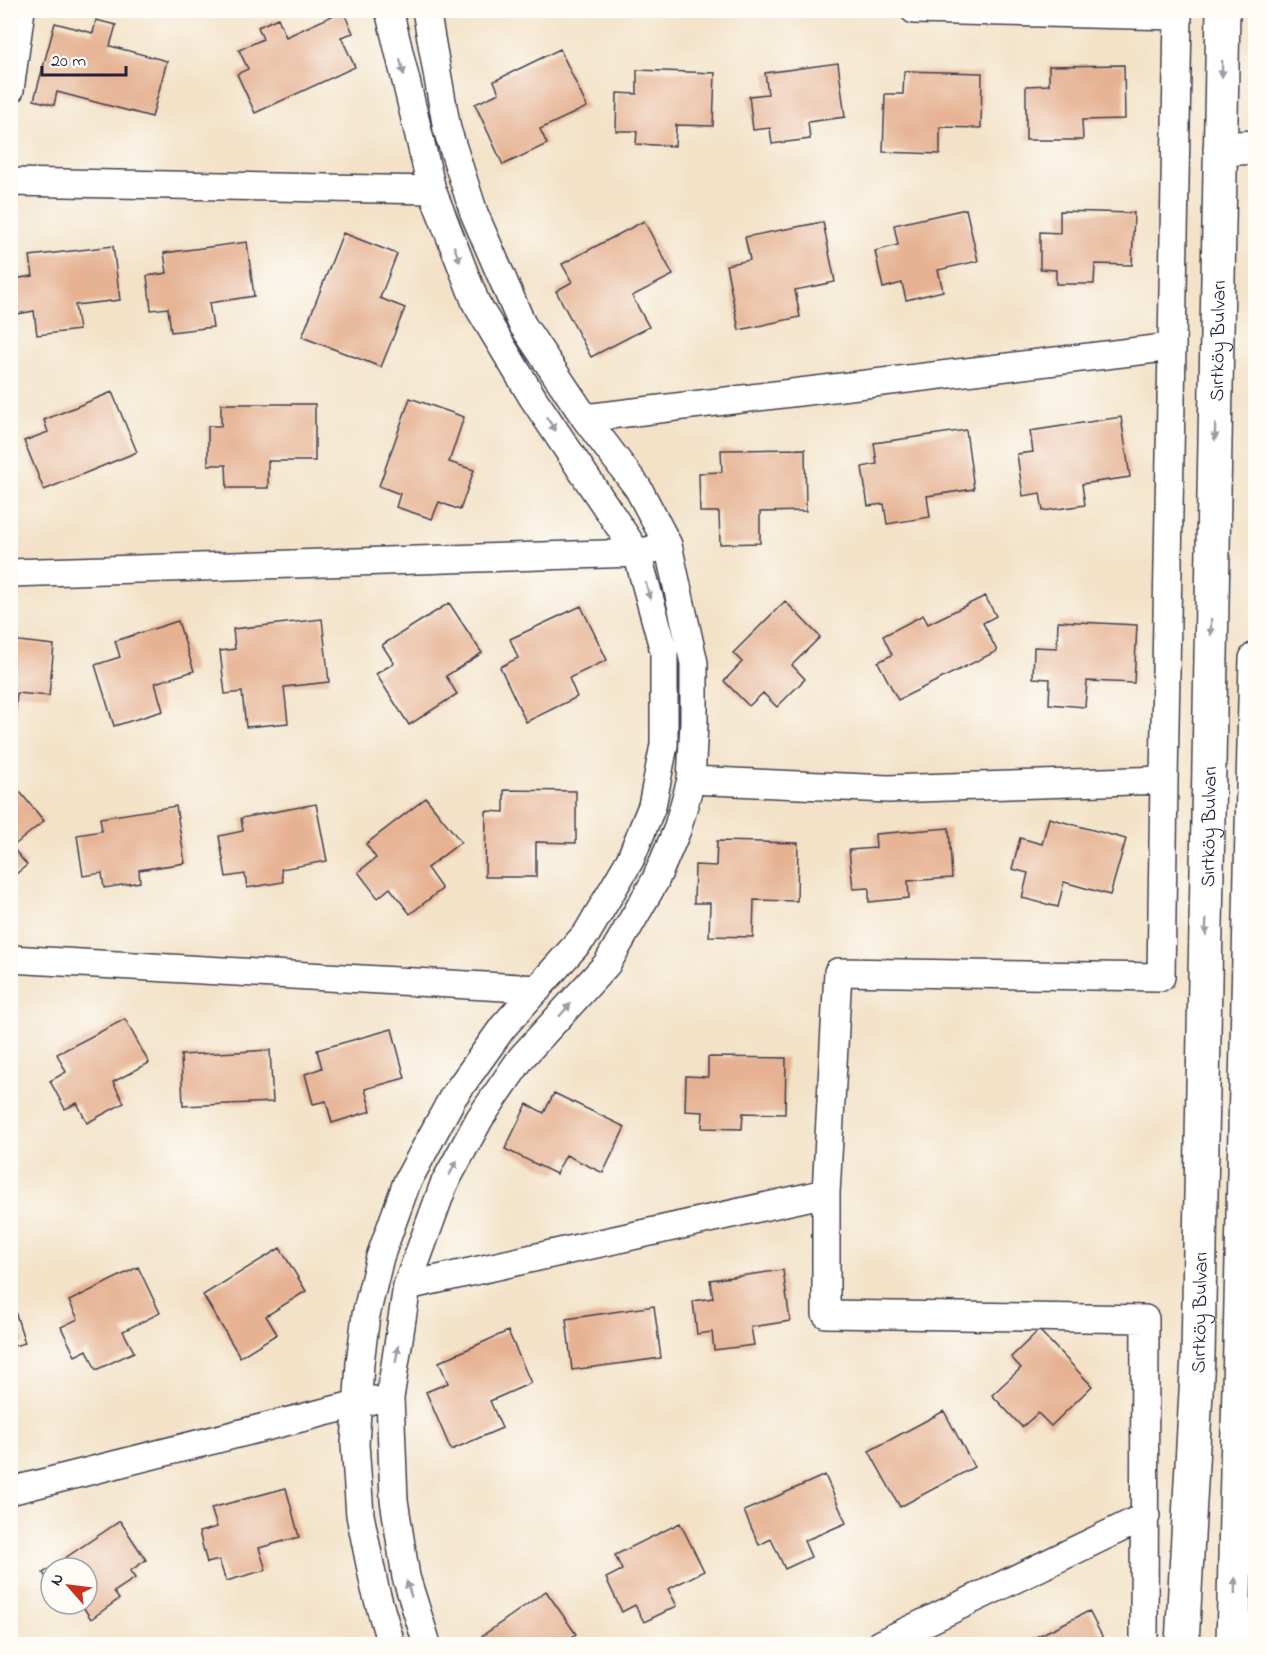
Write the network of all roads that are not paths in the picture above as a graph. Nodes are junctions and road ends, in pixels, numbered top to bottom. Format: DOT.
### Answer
graph roads {
  1 [pos="21,10"];
  2 [pos="389,10"];
  3 [pos="426,10"];
  4 [pos="914,10"];
  5 [pos="1223,10"];
  6 [pos="1178,13"];
  7 [pos="10,90"];
  8 [pos="1256,147"];
  9 [pos="1220,149"];
  10 [pos="10,182"];
  11 [pos="432,190"];
  12 [pos="1172,347"];
  13 [pos="585,418"];
  14 [pos="668,545"];
  15 [pos="637,553"];
  16 [pos="10,573"];
  17 [pos="1256,659"];
  18 [pos="691,780"];
  19 [pos="1164,780"];
  20 [pos="10,959"];
  21 [pos="538,989"];
  22 [pos="1202,1156"];
  23 [pos="1244,1156"];
  24 [pos="826,1192"];
  25 [pos="407,1286"];
  26 [pos="390,1398"];
  27 [pos="357,1402"];
  28 [pos="10,1491"];
  29 [pos="1146,1516"];
  30 [pos="391,1644"];
  31 [pos="427,1644"];
  32 [pos="880,1644"];
  33 [pos="1144,1644"];
  34 [pos="1182,1644"];
  35 [pos="1233,1644"];
  1 -- 7 [label="street"];
  2 -- 11 [label="street, one-way"];
  3 -- 13 [label="street"];
  4 -- 6 [label="street"];
  5 -- 9 [label="main road, Sırtköy Bulvarı, one-way"];
  6 -- 12 [label="street"];
  8 -- 9 [label="main road"];
  9 -- 22 [label="main road, Sırtköy Bulvarı, one-way"];
  10 -- 11 [label="street"];
  11 -- 15 [label="street, one-way"];
  12 -- 13 [label="street"];
  12 -- 19 [label="street"];
  13 -- 14 [label="street"];
  14 -- 15 [label="street"];
  14 -- 18 [label="street"];
  15 -- 16 [label="street"];
  15 -- 21 [label="street, one-way"];
  17 -- 23 [label="main road"];
  18 -- 19 [label="street"];
  25 -- 18 [label="street, one-way"];
  19 -- 24 [label="street"];
  20 -- 21 [label="street"];
  21 -- 27 [label="street"];
  22 -- 23 [label="main road"];
  22 -- 34 [label="main road, Sırtköy Bulvarı"];
  35 -- 23 [label="main road, one-way"];
  24 -- 25 [label="street"];
  24 -- 29 [label="street"];
  26 -- 25 [label="street, one-way"];
  26 -- 27 [label="street"];
  31 -- 26 [label="street, one-way"];
  27 -- 28 [label="street"];
  27 -- 30 [label="street"];
  29 -- 32 [label="street"];
  29 -- 33 [label="street"];
}
